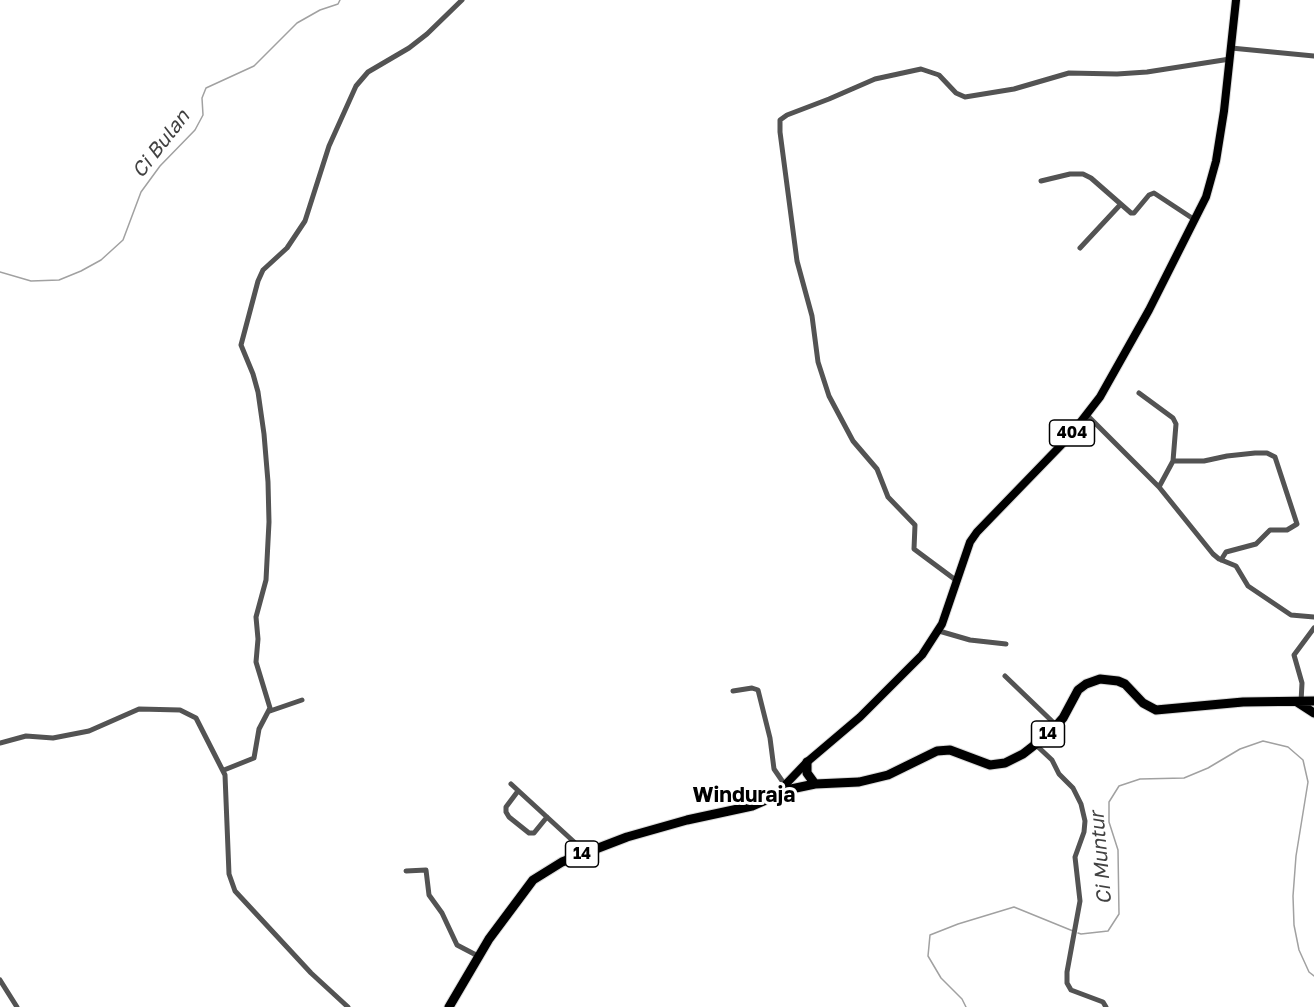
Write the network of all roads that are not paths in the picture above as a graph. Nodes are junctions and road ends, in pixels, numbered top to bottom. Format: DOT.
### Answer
graph roads {
  1 [pos="462,0"];
  2 [pos="1236,0"];
  3 [pos="1231,48"];
  4 [pos="1314,56"];
  5 [pos="1230,59"];
  6 [pos="1041,181"];
  7 [pos="1120,205"];
  8 [pos="1195,220"];
  9 [pos="1080,248"];
  10 [pos="1139,393"];
  11 [pos="1087,415"];
  12 [pos="1173,461"];
  13 [pos="1159,487"];
  14 [pos="1221,560"];
  15 [pos="958,582"];
  16 [pos="1314,617"];
  17 [pos="1314,628"];
  18 [pos="939,631"];
  19 [pos="1006,644"];
  20 [pos="1005,676"];
  21 [pos="733,691"];
  22 [pos="302,700"];
  23 [pos="1314,701"];
  24 [pos="1299,702"];
  25 [pos="270,711"];
  26 [pos="1314,713"];
  27 [pos="1057,726"];
  28 [pos="0,743"];
  29 [pos="1036,745"];
  30 [pos="807,762"];
  31 [pos="224,770"];
  32 [pos="511,784"];
  33 [pos="814,784"];
  34 [pos="783,789"];
  35 [pos="518,791"];
  36 [pos="547,817"];
  37 [pos="585,852"];
  38 [pos="406,871"];
  39 [pos="478,956"];
  40 [pos="0,980"];
  41 [pos="17,1007"];
  42 [pos="348,1007"];
  43 [pos="449,1007"];
  44 [pos="1106,1007"];
  1 -- 25 [label="street"];
  2 -- 3 [label="main road, 404"];
  3 -- 4 [label="street"];
  3 -- 5 [label="main road, 404"];
  5 -- 8 [label="main road, 404"];
  5 -- 15 [label="street"];
  6 -- 7 [label="street"];
  7 -- 8 [label="street"];
  7 -- 9 [label="street"];
  8 -- 11 [label="main road, 404"];
  10 -- 12 [label="street"];
  11 -- 13 [label="street"];
  11 -- 15 [label="main road, 404"];
  12 -- 13 [label="street"];
  12 -- 14 [label="street"];
  13 -- 14 [label="street"];
  14 -- 16 [label="street"];
  15 -- 18 [label="main road, 404"];
  17 -- 24 [label="street"];
  18 -- 19 [label="street"];
  18 -- 30 [label="main road, 404"];
  20 -- 27 [label="street"];
  21 -- 34 [label="street"];
  22 -- 25 [label="street"];
  23 -- 24 [label="highway, 14"];
  24 -- 26 [label="highway"];
  24 -- 27 [label="highway, 14"];
  25 -- 31 [label="street"];
  27 -- 29 [label="highway, 14"];
  28 -- 31 [label="street"];
  29 -- 33 [label="highway, 14"];
  29 -- 44 [label="street"];
  30 -- 33 [label="highway"];
  30 -- 34 [label="main road, 404"];
  31 -- 42 [label="street"];
  32 -- 35 [label="street"];
  33 -- 34 [label="highway, 14"];
  34 -- 37 [label="highway, 14"];
  35 -- 36 [label="street"];
  35 -- 36 [label="street"];
  36 -- 37 [label="street"];
  37 -- 39 [label="highway, 14"];
  38 -- 39 [label="street"];
  39 -- 43 [label="highway, 14"];
  40 -- 41 [label="street"];
}
